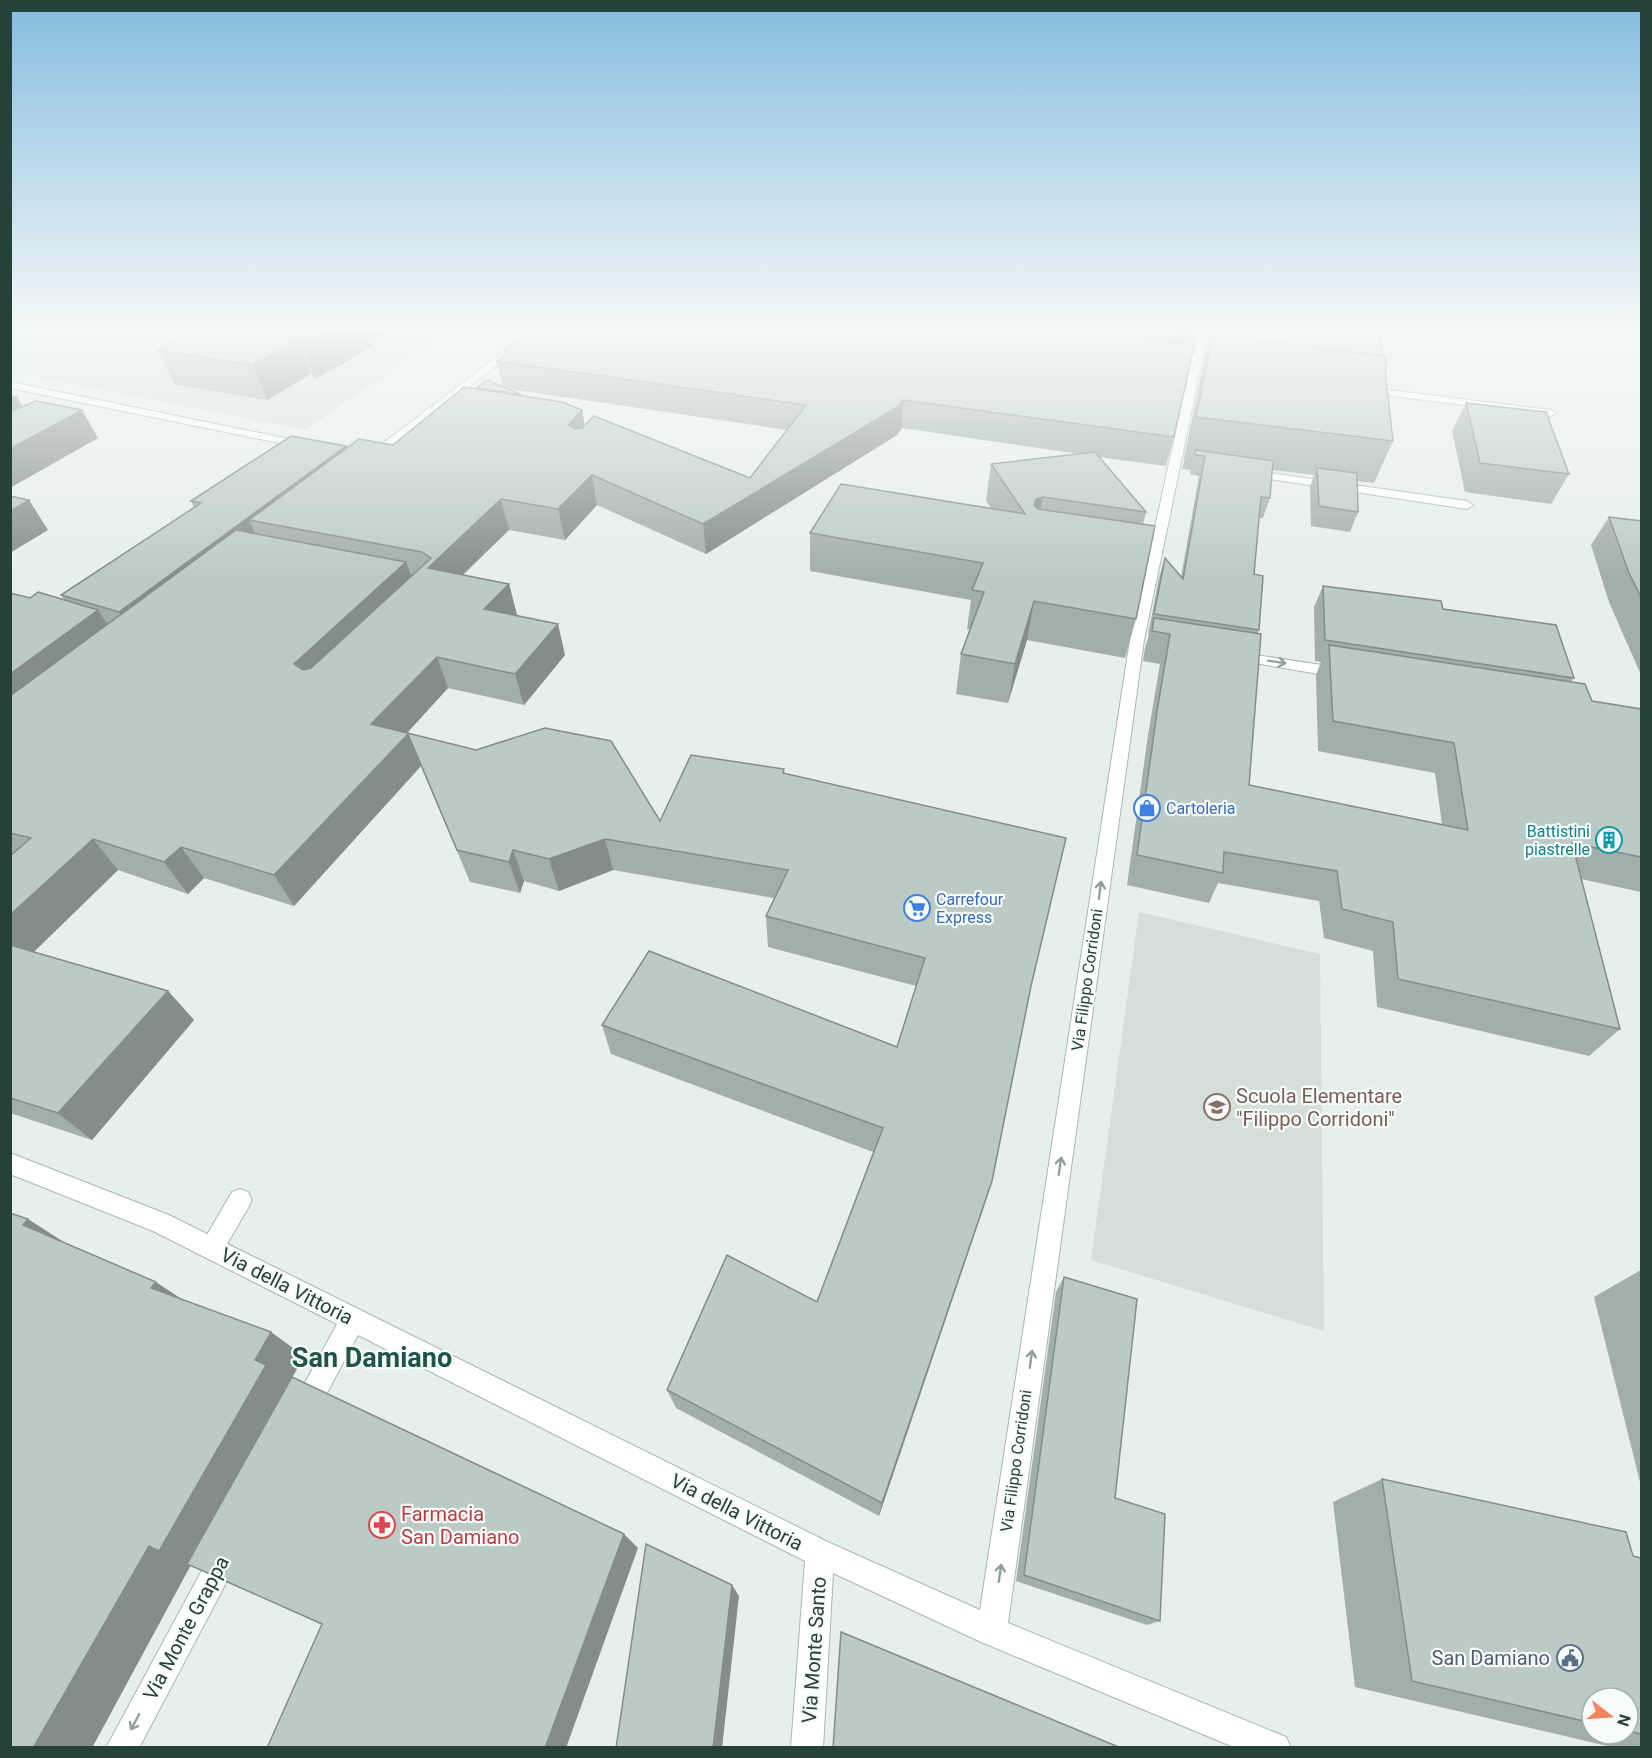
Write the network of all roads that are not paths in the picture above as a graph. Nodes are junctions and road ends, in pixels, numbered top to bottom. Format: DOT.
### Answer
graph roads {
  1 [pos="158,414"];
  2 [pos="434,414"];
  3 [pos="1188,414"];
  4 [pos="316,447"];
  5 [pos="364,459"];
  6 [pos="1233,470"];
  7 [pos="1467,505"];
  8 [pos="1219,653"];
  9 [pos="1360,675"];
  10 [pos="10,1163"];
  11 [pos="240,1200"];
  12 [pos="212,1248"];
  13 [pos="353,1320"];
  14 [pos="291,1434"];
  15 [pos="240,1528"];
  16 [pos="820,1553"];
  17 [pos="992,1631"];
  18 [pos="122,1748"];
  19 [pos="807,1748"];
  20 [pos="1275,1748"];
  1 -- 4 [label="street"];
  2 -- 5 [label="street"];
  17 -- 3 [label="street, Via Filippo Corridoni, one-way"];
  6 -- 7 [label="street"];
  8 -- 9 [label="street, one-way"];
  10 -- 12 [label="street, Via della Vittoria"];
  11 -- 12 [label="street, Via della Vittoria"];
  12 -- 13 [label="street, Via della Vittoria"];
  13 -- 14 [label="street"];
  13 -- 16 [label="street, Via della Vittoria"];
  15 -- 18 [label="street, Via Monte Grappa, one-way"];
  16 -- 17 [label="street, Via della Vittoria"];
  16 -- 19 [label="street, Via Monte Santo"];
  17 -- 20 [label="street, Via della Vittoria"];
}
